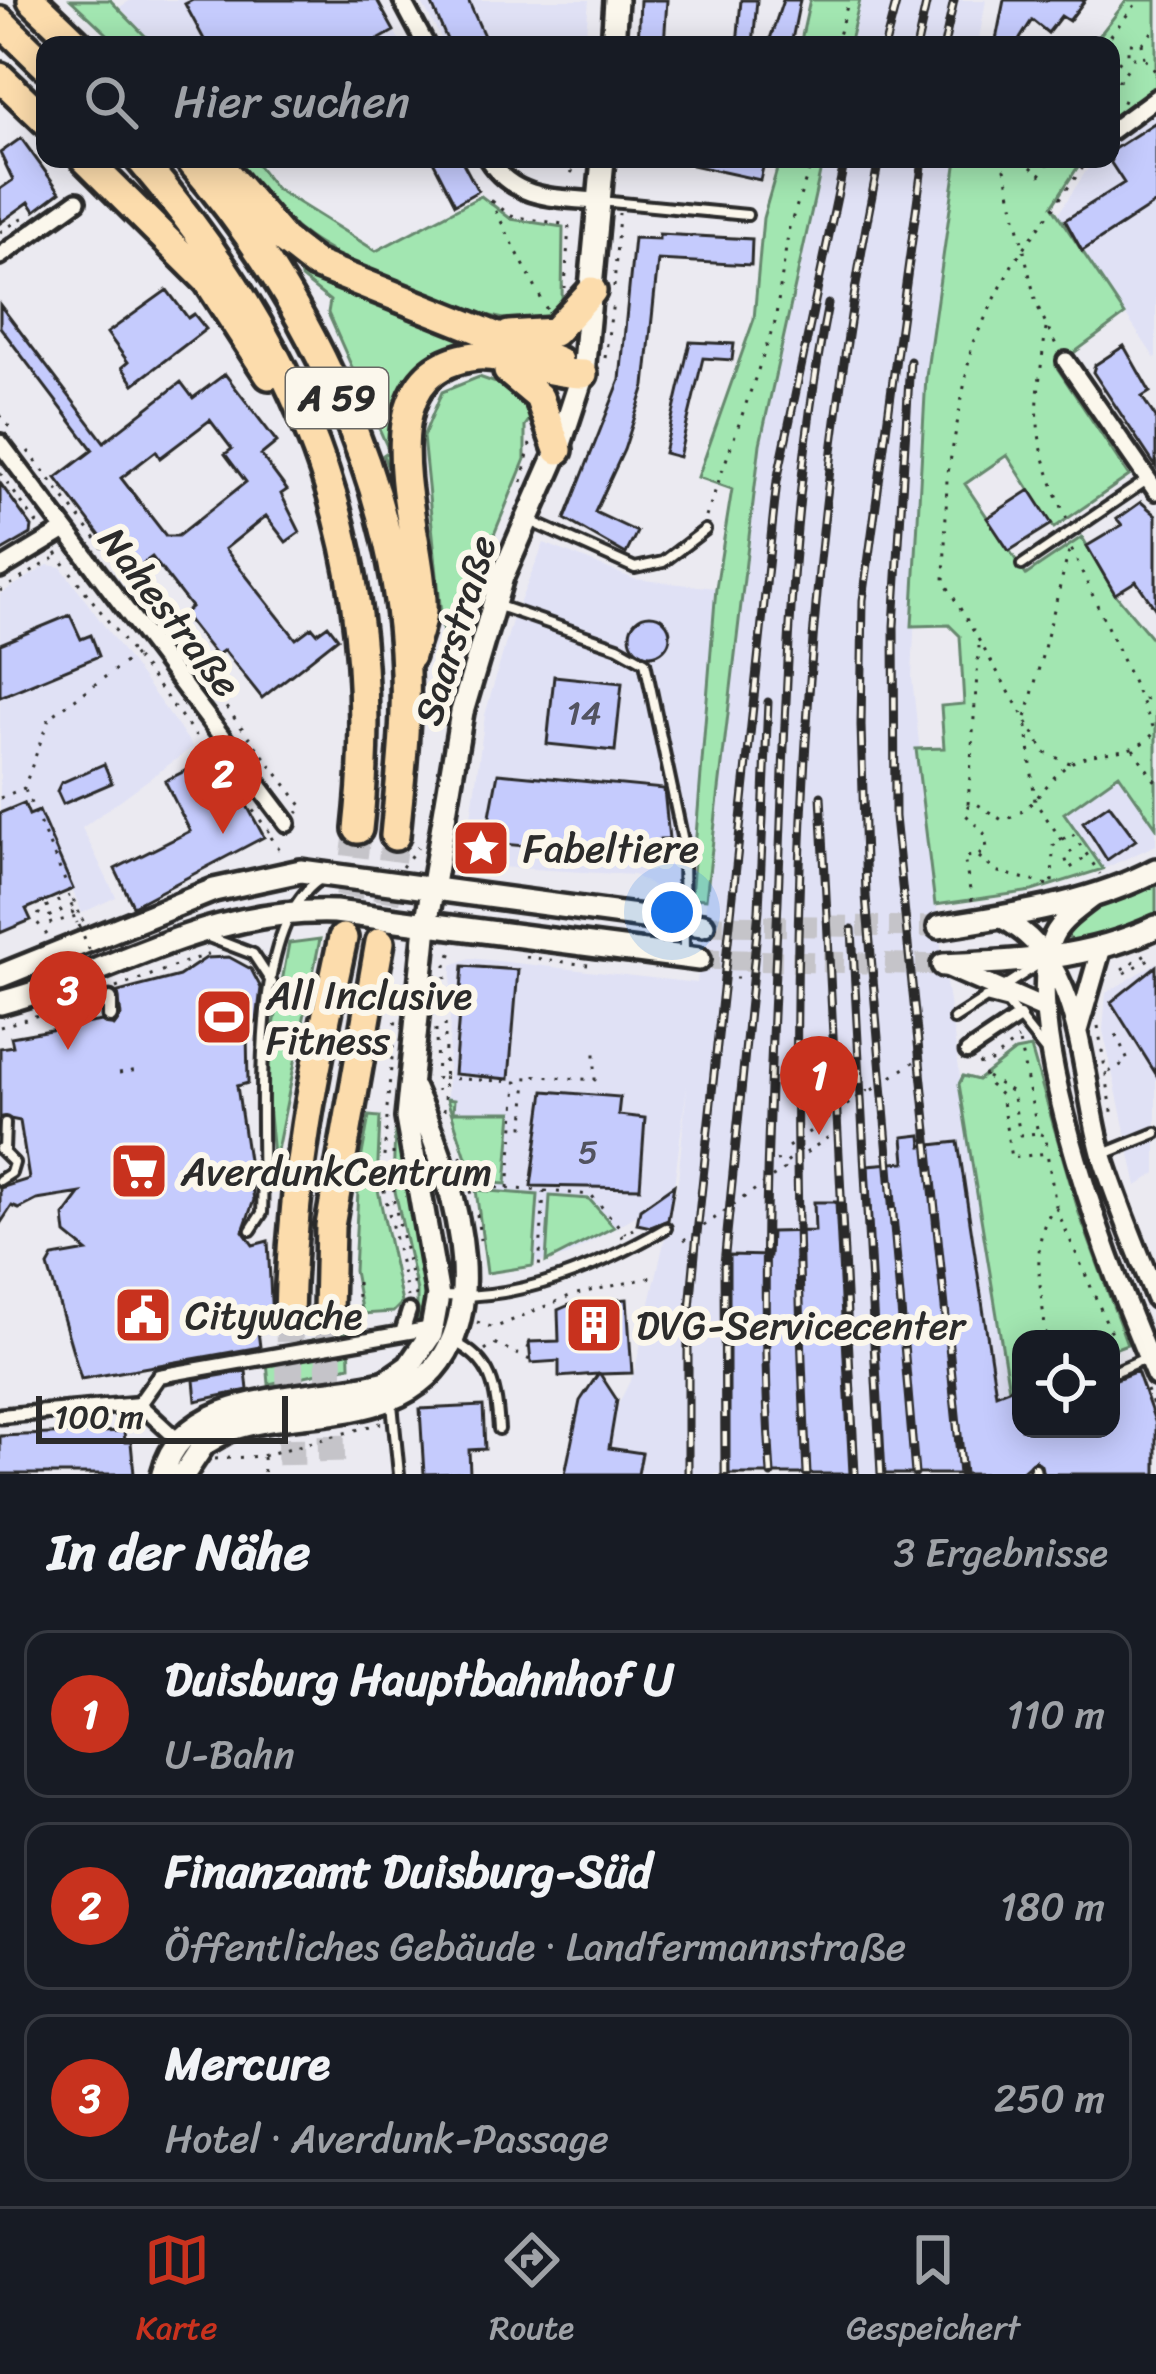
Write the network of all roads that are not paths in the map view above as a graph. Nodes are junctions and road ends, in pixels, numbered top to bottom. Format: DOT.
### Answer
graph roads {
  1 [pos="32,0"];
  2 [pos="402,0"];
  3 [pos="616,0"];
  4 [pos="0,22"];
  5 [pos="70,36"];
  6 [pos="421,36"];
  7 [pos="614,36"];
  8 [pos="36,56"];
  9 [pos="0,77"];
  10 [pos="1156,98"];
  11 [pos="36,111"];
  12 [pos="1120,124"];
  13 [pos="95,168"];
  14 [pos="147,168"];
  15 [pos="195,168"];
  16 [pos="222,168"];
  17 [pos="495,168"];
  18 [pos="602,168"];
  19 [pos="77,201"];
  20 [pos="599,201"];
  21 [pos="747,214"];
  22 [pos="0,256"];
  23 [pos="592,291"];
  24 [pos="493,333"];
  25 [pos="1066,361"];
  26 [pos="451,364"];
  27 [pos="583,374"];
  28 [pos="306,420"];
  29 [pos="7,438"];
  30 [pos="558,450"];
  31 [pos="1152,485"];
  32 [pos="520,510"];
  33 [pos="64,530"];
  34 [pos="705,530"];
  35 [pos="1022,565"];
  36 [pos="0,569"];
  37 [pos="494,604"];
  38 [pos="405,671"];
  39 [pos="287,823"];
  40 [pos="358,829"];
  41 [pos="395,836"];
  42 [pos="1156,870"];
  43 [pos="330,873"];
  44 [pos="1100,885"];
  45 [pos="432,889"];
  46 [pos="289,910"];
  47 [pos="1001,918"];
  48 [pos="694,925"];
  49 [pos="427,926"];
  50 [pos="939,926"];
  51 [pos="193,932"];
  52 [pos="344,938"];
  53 [pos="380,942"];
  54 [pos="1155,943"];
  55 [pos="1101,950"];
  56 [pos="692,958"];
  57 [pos="1048,960"];
  58 [pos="943,964"];
  59 [pos="0,976"];
  60 [pos="273,985"];
  61 [pos="992,992"];
  62 [pos="110,999"];
  63 [pos="0,1004"];
  64 [pos="1042,1008"];
  65 [pos="110,1016"];
  66 [pos="1019,1017"];
  67 [pos="954,1019"];
  68 [pos="1078,1029"];
  69 [pos="967,1052"];
  70 [pos="1057,1072"];
  71 [pos="4,1123"];
  72 [pos="1156,1132"];
  73 [pos="2,1149"];
  74 [pos="1102,1154"];
  75 [pos="0,1180"];
  76 [pos="666,1228"];
  77 [pos="251,1230"];
  78 [pos="450,1293"];
  79 [pos="1156,1298"];
  80 [pos="328,1312"];
  81 [pos="409,1312"];
  82 [pos="289,1315"];
  83 [pos="432,1328"];
  84 [pos="458,1333"];
  85 [pos="397,1334"];
  86 [pos="420,1350"];
  87 [pos="1153,1362"];
  88 [pos="1120,1371"];
  89 [pos="388,1390"];
  90 [pos="139,1404"];
  91 [pos="0,1416"];
  92 [pos="499,1429"];
  93 [pos="179,1434"];
  94 [pos="163,1474"];
  95 [pos="184,1474"];
  96 [pos="400,1474"];
  1 -- 5 [label="highway"];
  2 -- 6 [label="street"];
  3 -- 7 [label="main road"];
  4 -- 8 [label="highway"];
  9 -- 11 [label="highway"];
  10 -- 12 [label="street"];
  13 -- 28 [label="highway"];
  14 -- 28 [label="highway, A 59"];
  15 -- 38 [label="highway, A 59"];
  16 -- 24 [label="highway"];
  17 -- 20 [label="street"];
  18 -- 20 [label="main road, Saarstraße"];
  19 -- 22 [label="street"];
  20 -- 21 [label="lane"];
  20 -- 23 [label="main road, Saarstraße"];
  23 -- 24 [label="highway"];
  23 -- 27 [label="main road, Saarstraße"];
  24 -- 27 [label="highway"];
  25 -- 31 [label="street"];
  26 -- 27 [label="highway"];
  26 -- 30 [label="highway"];
  26 -- 38 [label="highway"];
  27 -- 30 [label="main road, Saarstraße"];
  28 -- 40 [label="highway, A 59"];
  29 -- 33 [label="street, Nahestraße"];
  30 -- 32 [label="main road, Saarstraße"];
  31 -- 35 [label="lane"];
  32 -- 34 [label="lane"];
  32 -- 37 [label="main road, Saarstraße"];
  33 -- 36 [label="street"];
  33 -- 39 [label="street, Nahestraße"];
  37 -- 45 [label="main road, Saarstraße"];
  37 -- 48 [label="lane"];
  38 -- 41 [label="highway, A 59"];
  42 -- 44 [label="main road"];
  43 -- 45 [label="main road"];
  43 -- 46 [label="lane"];
  43 -- 59 [label="main road"];
  44 -- 47 [label="main road"];
  44 -- 57 [label="street"];
  45 -- 48 [label="main road"];
  45 -- 49 [label="main road, Saarstraße"];
  46 -- 49 [label="main road"];
  46 -- 51 [label="main road"];
  46 -- 60 [label="lane"];
  47 -- 50 [label="main road"];
  47 -- 57 [label="street"];
  48 -- 56 [label="lane"];
  49 -- 56 [label="main road"];
  49 -- 78 [label="main road, Saarstraße"];
  51 -- 60 [label="lane"];
  51 -- 63 [label="main road"];
  52 -- 82 [label="highway"];
  53 -- 80 [label="highway"];
  54 -- 55 [label="main road"];
  55 -- 57 [label="main road"];
  55 -- 68 [label="street"];
  57 -- 58 [label="main road"];
  57 -- 61 [label="lane"];
  57 -- 64 [label="street"];
  57 -- 68 [label="street"];
  58 -- 61 [label="street"];
  60 -- 77 [label="lane"];
  61 -- 64 [label="street"];
  61 -- 66 [label="lane"];
  61 -- 67 [label="lane"];
  62 -- 65 [label="street"];
  64 -- 70 [label="street"];
  66 -- 69 [label="street"];
  66 -- 70 [label="lane"];
  68 -- 74 [label="street"];
  70 -- 87 [label="street"];
  71 -- 73 [label="lane"];
  72 -- 74 [label="lane"];
  73 -- 75 [label="lane"];
  74 -- 79 [label="street"];
  76 -- 78 [label="lane"];
  78 -- 83 [label="main road"];
  78 -- 84 [label="main road"];
  81 -- 85 [label="street"];
  83 -- 85 [label="street"];
  83 -- 86 [label="main road"];
  84 -- 86 [label="lane"];
  84 -- 89 [label="main road"];
  84 -- 92 [label="lane"];
  85 -- 90 [label="street"];
  86 -- 89 [label="main road"];
  87 -- 88 [label="lane"];
  89 -- 93 [label="main road"];
  89 -- 95 [label="main road"];
  89 -- 96 [label="lane"];
  90 -- 91 [label="street"];
  90 -- 93 [label="street"];
  93 -- 94 [label="main road"];
}
